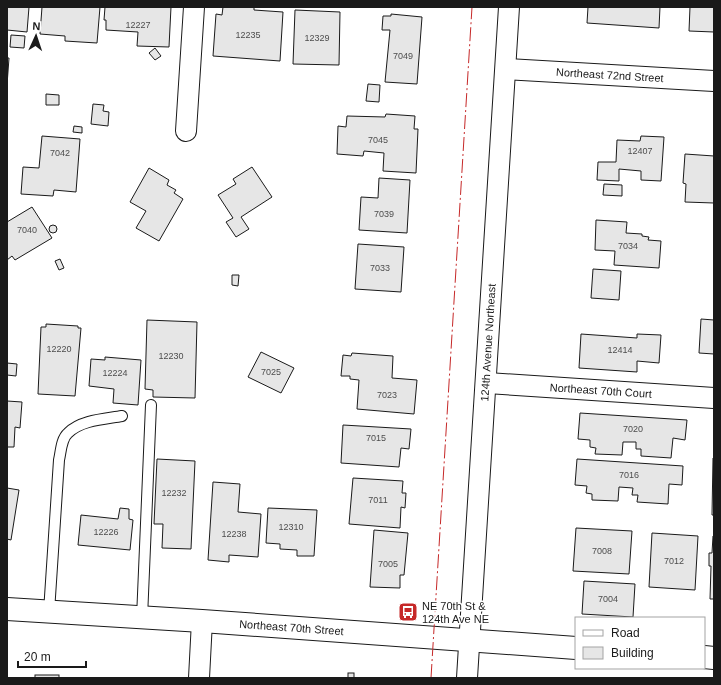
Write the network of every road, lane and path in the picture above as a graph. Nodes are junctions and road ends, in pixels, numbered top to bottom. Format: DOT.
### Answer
graph roads {
  1 [pos="194,7"];
  2 [pos="509,7"];
  3 [pos="506,69"];
  4 [pos="714,81"];
  5 [pos="186,131"];
  6 [pos="487,383"];
  7 [pos="714,398"];
  8 [pos="151,405"];
  9 [pos="122,416"];
  10 [pos="7,609"];
  11 [pos="49,612"];
  12 [pos="142,618"];
  13 [pos="202,621"];
  14 [pos="469,641"];
  15 [pos="575,648"];
  16 [pos="199,678"];
  17 [pos="467,678"];
  1 -- 5 [label="street"];
  2 -- 3 [label="street, 124th Avenue Northeast"];
  3 -- 4 [label="street, Northeast 72nd Street"];
  3 -- 6 [label="street, 124th Avenue Northeast"];
  6 -- 7 [label="street, Northeast 70th Court"];
  6 -- 14 [label="street, 124th Avenue Northeast"];
  8 -- 12 [label="lane"];
  9 -- 11 [label="lane"];
  10 -- 11 [label="main road, Northeast 70th Street"];
  11 -- 12 [label="main road, Northeast 70th Street"];
  12 -- 13 [label="main road, Northeast 70th Street"];
  13 -- 14 [label="main road, Northeast 70th Street"];
  13 -- 16 [label="street"];
  14 -- 15 [label="main road, Northeast 70th Street"];
  14 -- 17 [label="street, 124th Avenue Northeast"];
}
